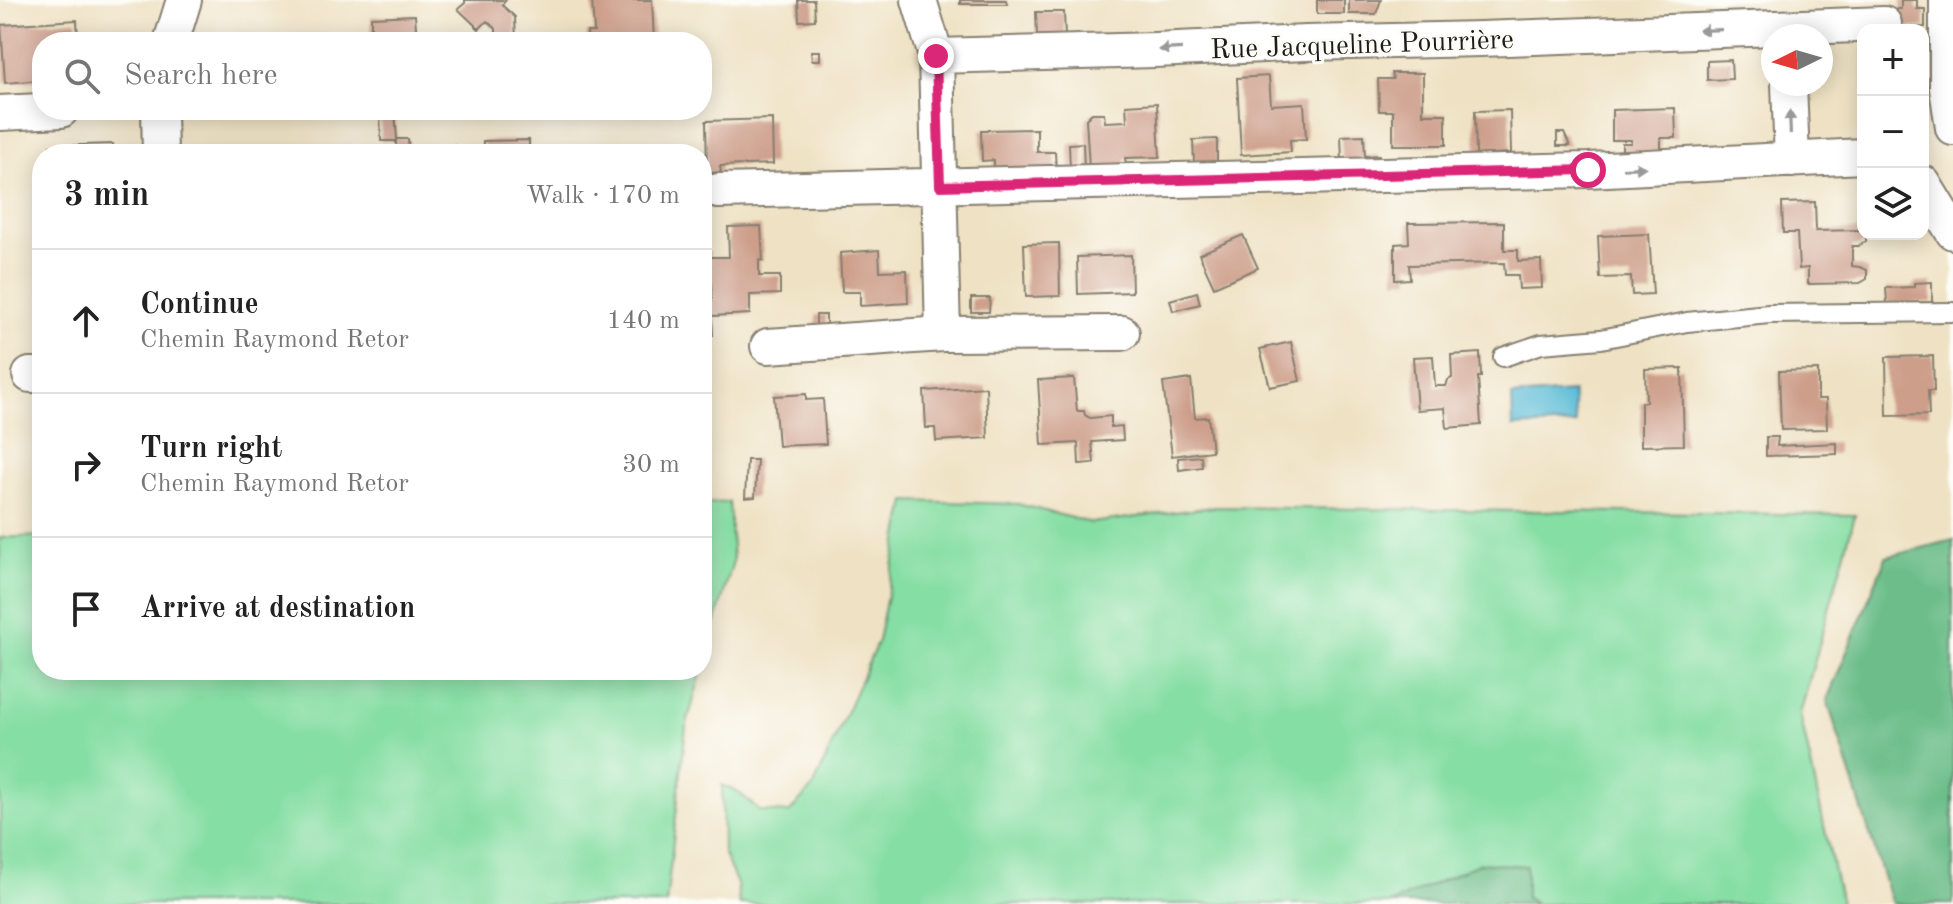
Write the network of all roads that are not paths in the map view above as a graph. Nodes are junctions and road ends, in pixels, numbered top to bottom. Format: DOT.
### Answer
graph roads {
  1 [pos="184,0"];
  2 [pos="919,0"];
  3 [pos="1947,0"];
  4 [pos="1857,26"];
  5 [pos="1833,28"];
  6 [pos="174,32"];
  7 [pos="1761,32"];
  8 [pos="936,56"];
  9 [pos="1789,96"];
  10 [pos="32,111"];
  11 [pos="0,113"];
  12 [pos="159,120"];
  13 [pos="1953,128"];
  14 [pos="160,144"];
  15 [pos="1857,156"];
  16 [pos="1792,160"];
  17 [pos="940,186"];
  18 [pos="718,191"];
  19 [pos="1929,193"];
  20 [pos="1953,232"];
  21 [pos="1953,312"];
  22 [pos="1122,333"];
  23 [pos="943,334"];
  24 [pos="768,346"];
  25 [pos="1503,357"];
  1 -- 6 [label="street"];
  2 -- 8 [label="street"];
  3 -- 13 [label="street"];
  4 -- 5 [label="street, Rue Jacqueline Pourrière"];
  7 -- 8 [label="street, Rue Jacqueline Pourrière, one-way"];
  8 -- 17 [label="street"];
  16 -- 9 [label="street, one-way"];
  10 -- 11 [label="street"];
  12 -- 14 [label="street"];
  15 -- 16 [label="street"];
  17 -- 16 [label="street, one-way"];
  17 -- 18 [label="street"];
  17 -- 23 [label="street"];
  19 -- 20 [label="street"];
  21 -- 25 [label="lane"];
  22 -- 23 [label="street"];
  23 -- 24 [label="street"];
}
